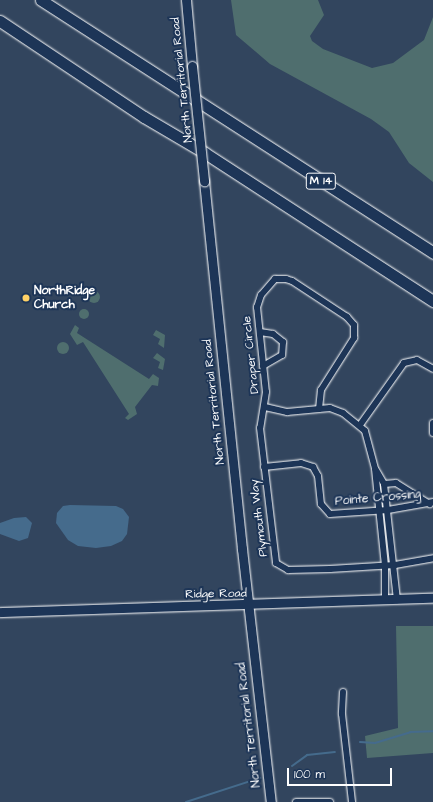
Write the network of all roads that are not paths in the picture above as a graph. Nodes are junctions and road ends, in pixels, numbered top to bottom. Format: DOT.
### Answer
graph roads {
  1 [pos="41,0"];
  2 [pos="186,0"];
  3 [pos="0,21"];
  4 [pos="433,253"];
  5 [pos="433,300"];
  6 [pos="260,332"];
  7 [pos="263,366"];
  8 [pos="433,369"];
  9 [pos="265,407"];
  10 [pos="319,409"];
  11 [pos="433,423"];
  12 [pos="360,425"];
  13 [pos="433,433"];
  14 [pos="264,467"];
  15 [pos="375,469"];
  16 [pos="384,484"];
  17 [pos="432,503"];
  18 [pos="388,510"];
  19 [pos="378,511"];
  20 [pos="433,558"];
  21 [pos="395,565"];
  22 [pos="385,566"];
  23 [pos="433,598"];
  24 [pos="385,600"];
  25 [pos="397,600"];
  26 [pos="248,605"];
  27 [pos="0,612"];
  28 [pos="343,692"];
  29 [pos="271,802"];
  30 [pos="296,802"];
  31 [pos="330,802"];
  32 [pos="352,802"];
  1 -- 4 [label="highway, M 14"];
  2 -- 26 [label="main road, North Territorial Road, bridge"];
  3 -- 5 [label="highway"];
  6 -- 7 [label="street, Draper Circle"];
  6 -- 7 [label="street"];
  6 -- 10 [label="street, Draper Circle"];
  7 -- 9 [label="street, Draper Circle"];
  8 -- 12 [label="street"];
  9 -- 10 [label="street"];
  9 -- 14 [label="street, Plymouth Way"];
  10 -- 12 [label="street"];
  11 -- 13 [label="street"];
  12 -- 15 [label="street"];
  14 -- 19 [label="street, Pointe Crossing"];
  14 -- 22 [label="street, Plymouth Way"];
  15 -- 16 [label="street"];
  15 -- 19 [label="street"];
  16 -- 17 [label="street"];
  16 -- 18 [label="street"];
  17 -- 18 [label="street, Pointe Crossing"];
  18 -- 19 [label="street, Pointe Crossing"];
  18 -- 21 [label="street"];
  19 -- 22 [label="street"];
  20 -- 21 [label="street, Plymouth Way"];
  21 -- 22 [label="street, Plymouth Way"];
  21 -- 25 [label="street"];
  22 -- 24 [label="street"];
  23 -- 25 [label="main road, Ridge Road"];
  24 -- 25 [label="main road, Ridge Road"];
  24 -- 26 [label="main road, Ridge Road"];
  26 -- 27 [label="main road, Ridge Road"];
  26 -- 29 [label="main road, North Territorial Road"];
  28 -- 32 [label="street"];
  30 -- 31 [label="street"];
}
